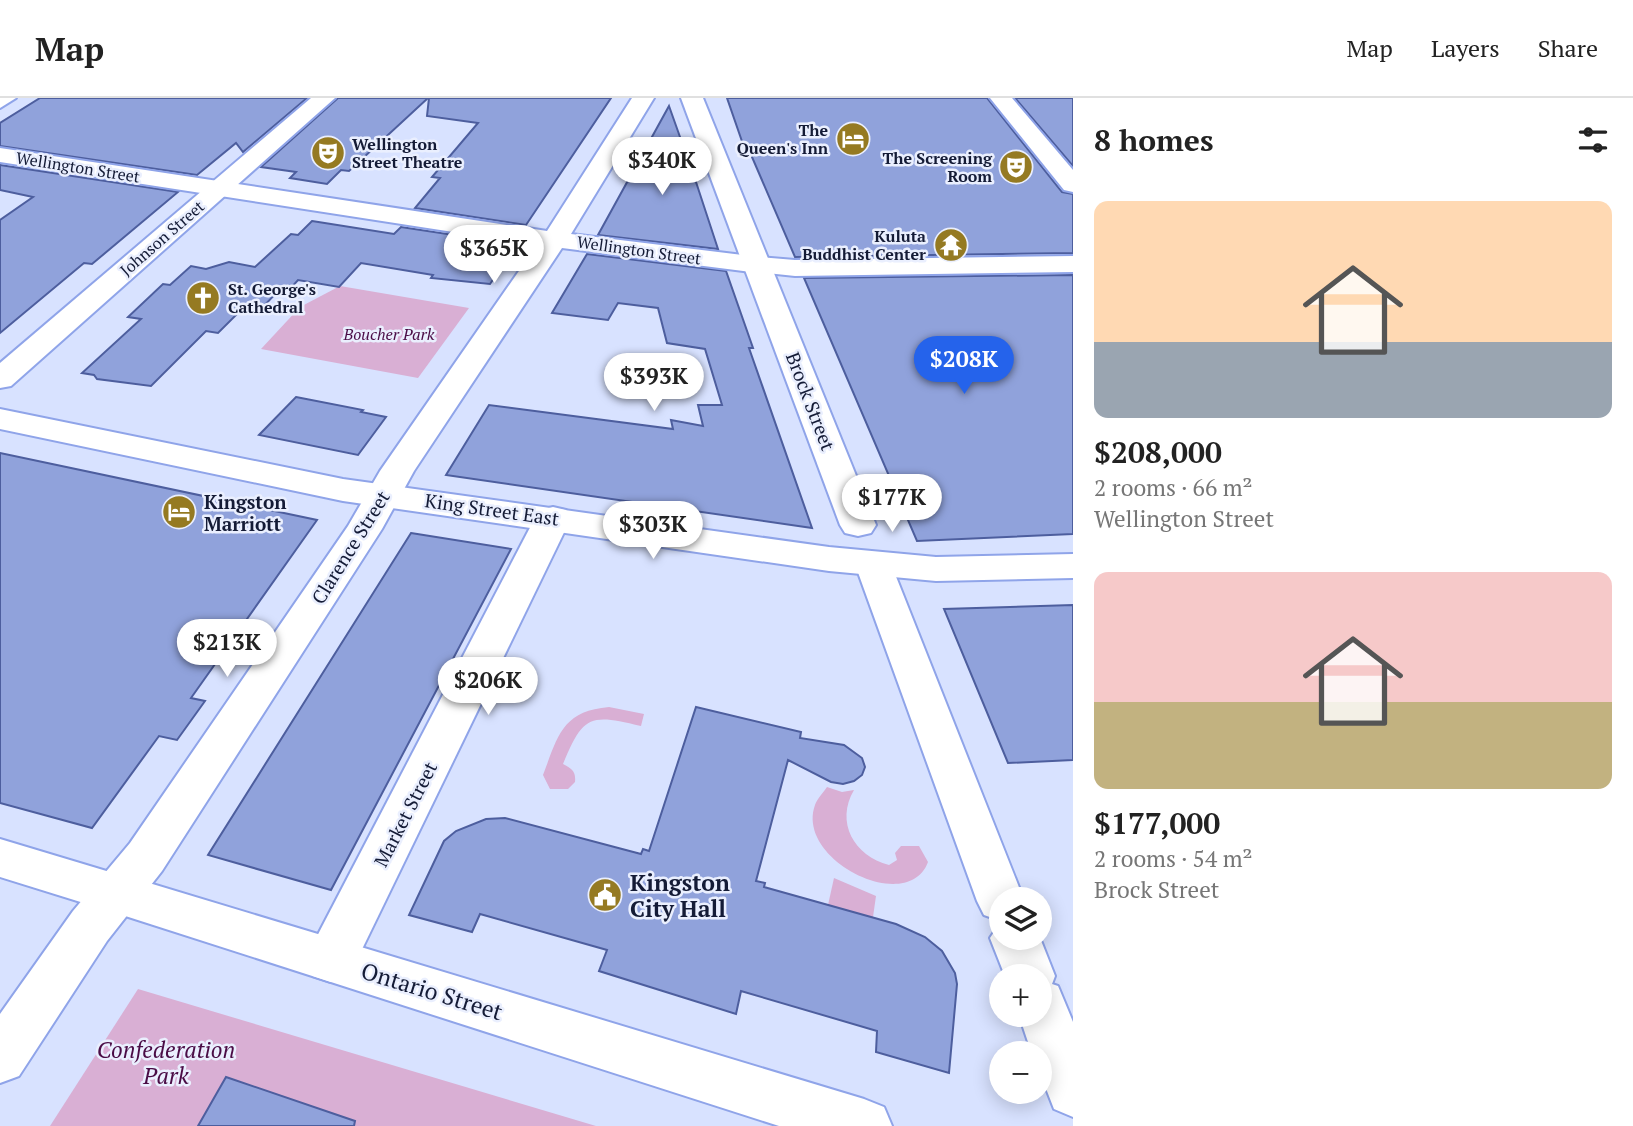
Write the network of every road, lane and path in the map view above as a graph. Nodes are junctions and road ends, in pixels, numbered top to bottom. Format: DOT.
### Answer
graph roads {
  1 [pos="5,98"];
  2 [pos="324,98"];
  3 [pos="643,98"];
  4 [pos="692,98"];
  5 [pos="1001,98"];
  6 [pos="0,101"];
  7 [pos="0,155"];
  8 [pos="1073,185"];
  9 [pos="219,189"];
  10 [pos="554,239"];
  11 [pos="1073,264"];
  12 [pos="759,265"];
  13 [pos="0,379"];
  14 [pos="0,419"];
  15 [pos="383,495"];
  16 [pos="553,518"];
  17 [pos="873,564"];
  18 [pos="1073,566"];
  19 [pos="0,858"];
  20 [pos="996,887"];
  21 [pos="116,893"];
  22 [pos="331,960"];
  23 [pos="1049,1027"];
  24 [pos="0,1058"];
  25 [pos="1073,1091"];
  26 [pos="864,1126"];
  1 -- 6 [label="main road"];
  2 -- 9 [label="main road, Johnson Street"];
  3 -- 10 [label="main road, Clarence Street"];
  4 -- 12 [label="main road, Brock Street"];
  5 -- 8 [label="main road"];
  7 -- 9 [label="main road, Wellington Street"];
  9 -- 10 [label="main road, Wellington Street"];
  9 -- 13 [label="main road, Johnson Street"];
  10 -- 12 [label="main road, Wellington Street"];
  10 -- 15 [label="main road, Clarence Street"];
  11 -- 12 [label="main road, Wellington Street"];
  12 -- 17 [label="main road, Brock Street"];
  14 -- 15 [label="main road, King Street East"];
  15 -- 16 [label="main road, King Street East"];
  15 -- 21 [label="main road, Clarence Street"];
  16 -- 17 [label="main road, King Street East"];
  16 -- 22 [label="main road, Market Street"];
  17 -- 18 [label="main road, King Street East"];
  17 -- 20 [label="main road, Brock Street"];
  19 -- 21 [label="main road, Ontario Street"];
  21 -- 22 [label="main road, Ontario Street"];
  21 -- 24 [label="main road, Clarence Street"];
  22 -- 26 [label="main road, Ontario Street"];
  23 -- 25 [label="main road"];
}
